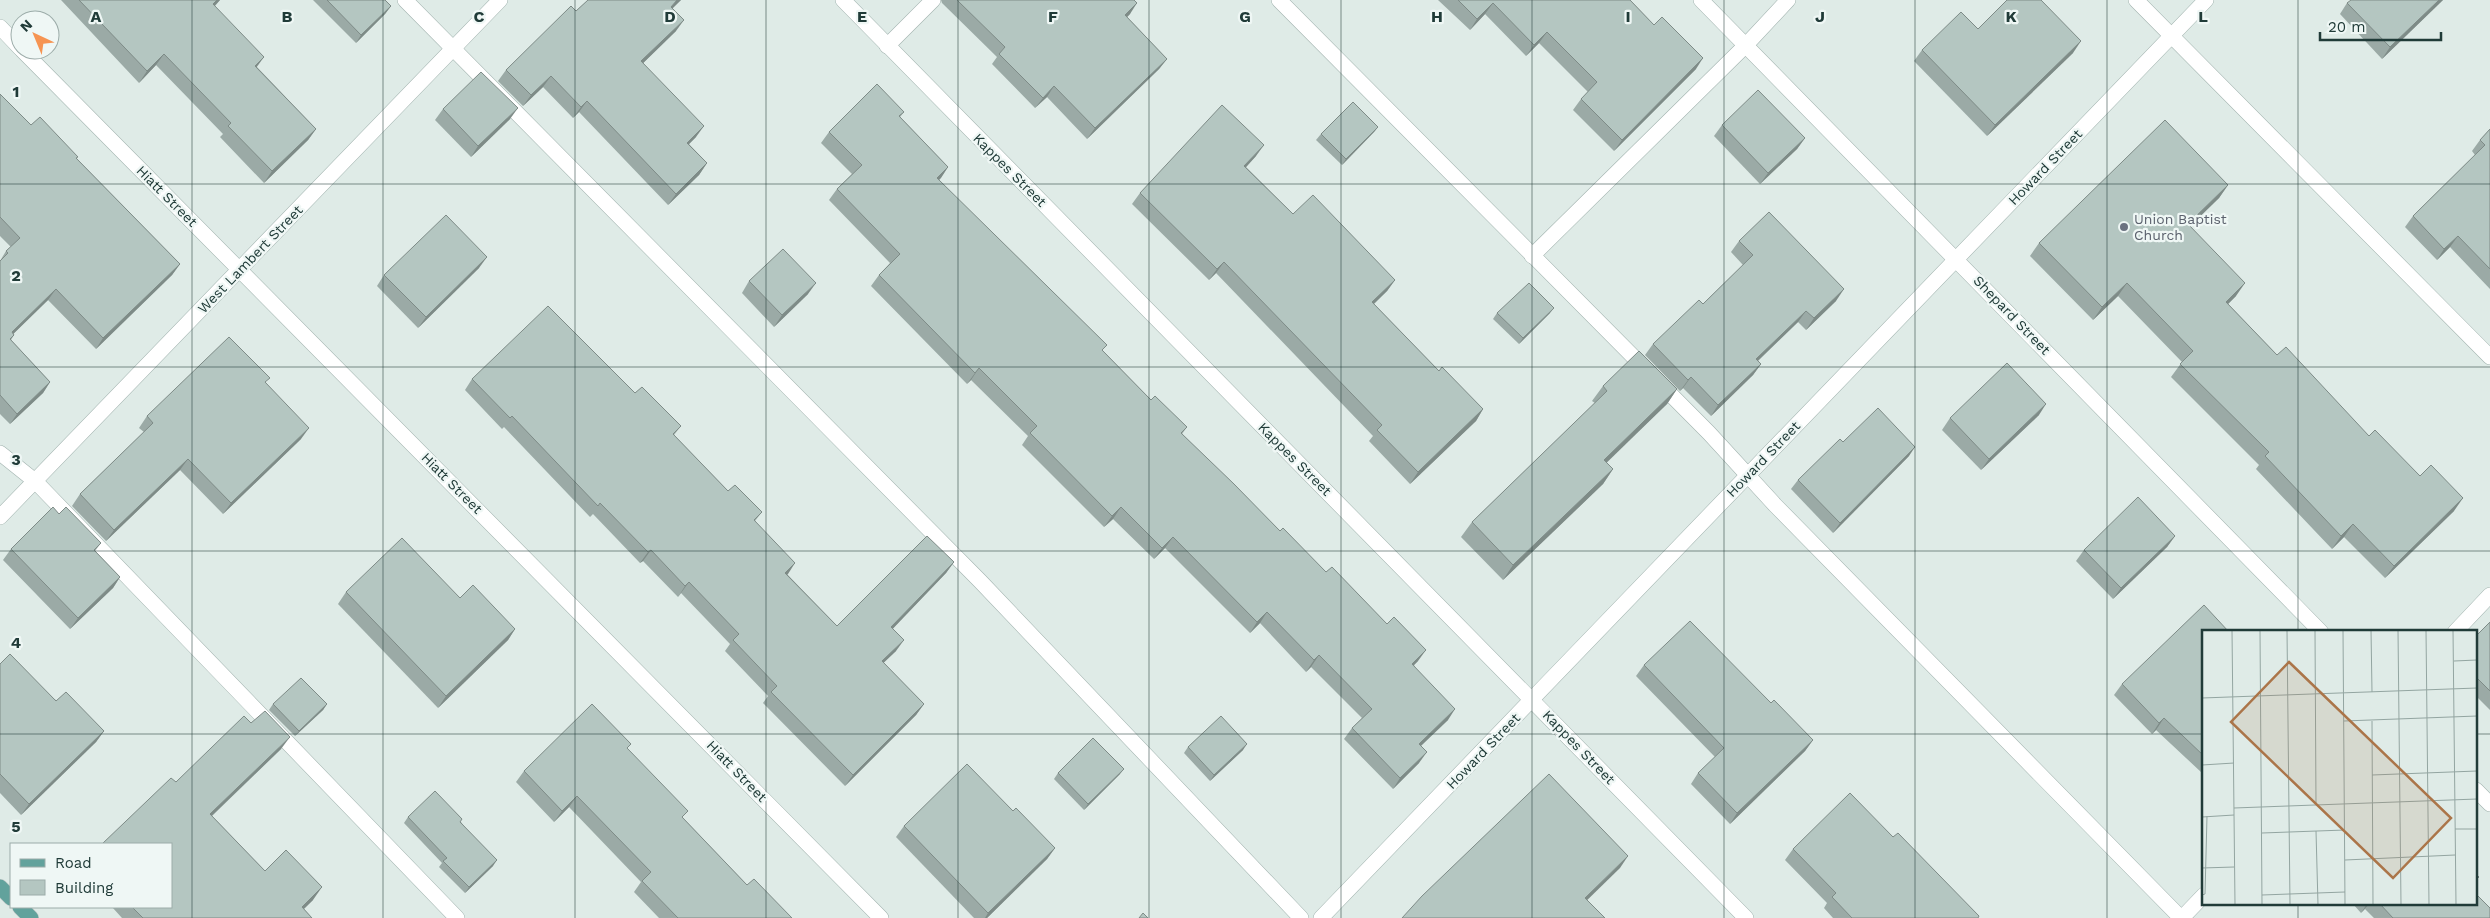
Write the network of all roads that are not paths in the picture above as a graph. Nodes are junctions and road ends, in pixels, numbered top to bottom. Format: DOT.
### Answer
graph roads {
  1 [pos="405,0"];
  2 [pos="500,0"];
  3 [pos="843,0"];
  4 [pos="933,0"];
  5 [pos="1279,0"];
  6 [pos="1702,0"];
  7 [pos="1788,0"];
  8 [pos="2136,0"];
  9 [pos="2206,0"];
  10 [pos="0,27"];
  11 [pos="2172,36"];
  12 [pos="10,37"];
  13 [pos="1746,45"];
  14 [pos="887,46"];
  15 [pos="453,48"];
  16 [pos="32,60"];
  17 [pos="1532,256"];
  18 [pos="1956,259"];
  19 [pos="240,269"];
  20 [pos="2490,357"];
  21 [pos="0,453"];
  22 [pos="1747,476"];
  23 [pos="35,481"];
  24 [pos="0,517"];
  25 [pos="2490,595"];
  26 [pos="2319,630"];
  27 [pos="2457,630"];
  28 [pos="1532,699"];
  29 [pos="2478,792"];
  30 [pos="2490,804"];
  31 [pos="0,887"];
  32 [pos="10,897"];
  33 [pos="2202,897"];
  34 [pos="21,908"];
  35 [pos="1737,915"];
  36 [pos="31,918"];
  37 [pos="457,918"];
  38 [pos="881,918"];
  39 [pos="1301,918"];
  40 [pos="1321,918"];
  41 [pos="2181,918"];
  1 -- 15 [label="street"];
  2 -- 15 [label="street, West Lambert Street"];
  3 -- 14 [label="street, Kappes Street"];
  4 -- 14 [label="street"];
  5 -- 17 [label="street"];
  6 -- 13 [label="street, Shepard Street"];
  7 -- 13 [label="street"];
  8 -- 11 [label="street"];
  9 -- 11 [label="street, Howard Street"];
  10 -- 12 [label="street, Hiatt Street"];
  11 -- 18 [label="street, Howard Street"];
  11 -- 20 [label="street"];
  13 -- 17 [label="street"];
  13 -- 18 [label="street, Shepard Street"];
  14 -- 28 [label="street, Kappes Street"];
  15 -- 19 [label="street, West Lambert Street"];
  15 -- 39 [label="street"];
  16 -- 19 [label="street, Hiatt Street"];
  17 -- 22 [label="street"];
  18 -- 22 [label="street, Howard Street"];
  18 -- 26 [label="street, Shepard Street"];
  19 -- 23 [label="street, West Lambert Street"];
  19 -- 38 [label="street, Hiatt Street"];
  21 -- 23 [label="street"];
  22 -- 28 [label="street, Howard Street"];
  22 -- 41 [label="street"];
  23 -- 24 [label="street, West Lambert Street"];
  23 -- 37 [label="street"];
  25 -- 27 [label="street"];
  28 -- 35 [label="street, Kappes Street"];
  28 -- 40 [label="street, Howard Street"];
  29 -- 30 [label="street"];
  31 -- 32 [label="main road"];
  33 -- 41 [label="street"];
  34 -- 36 [label="main road"];
}
